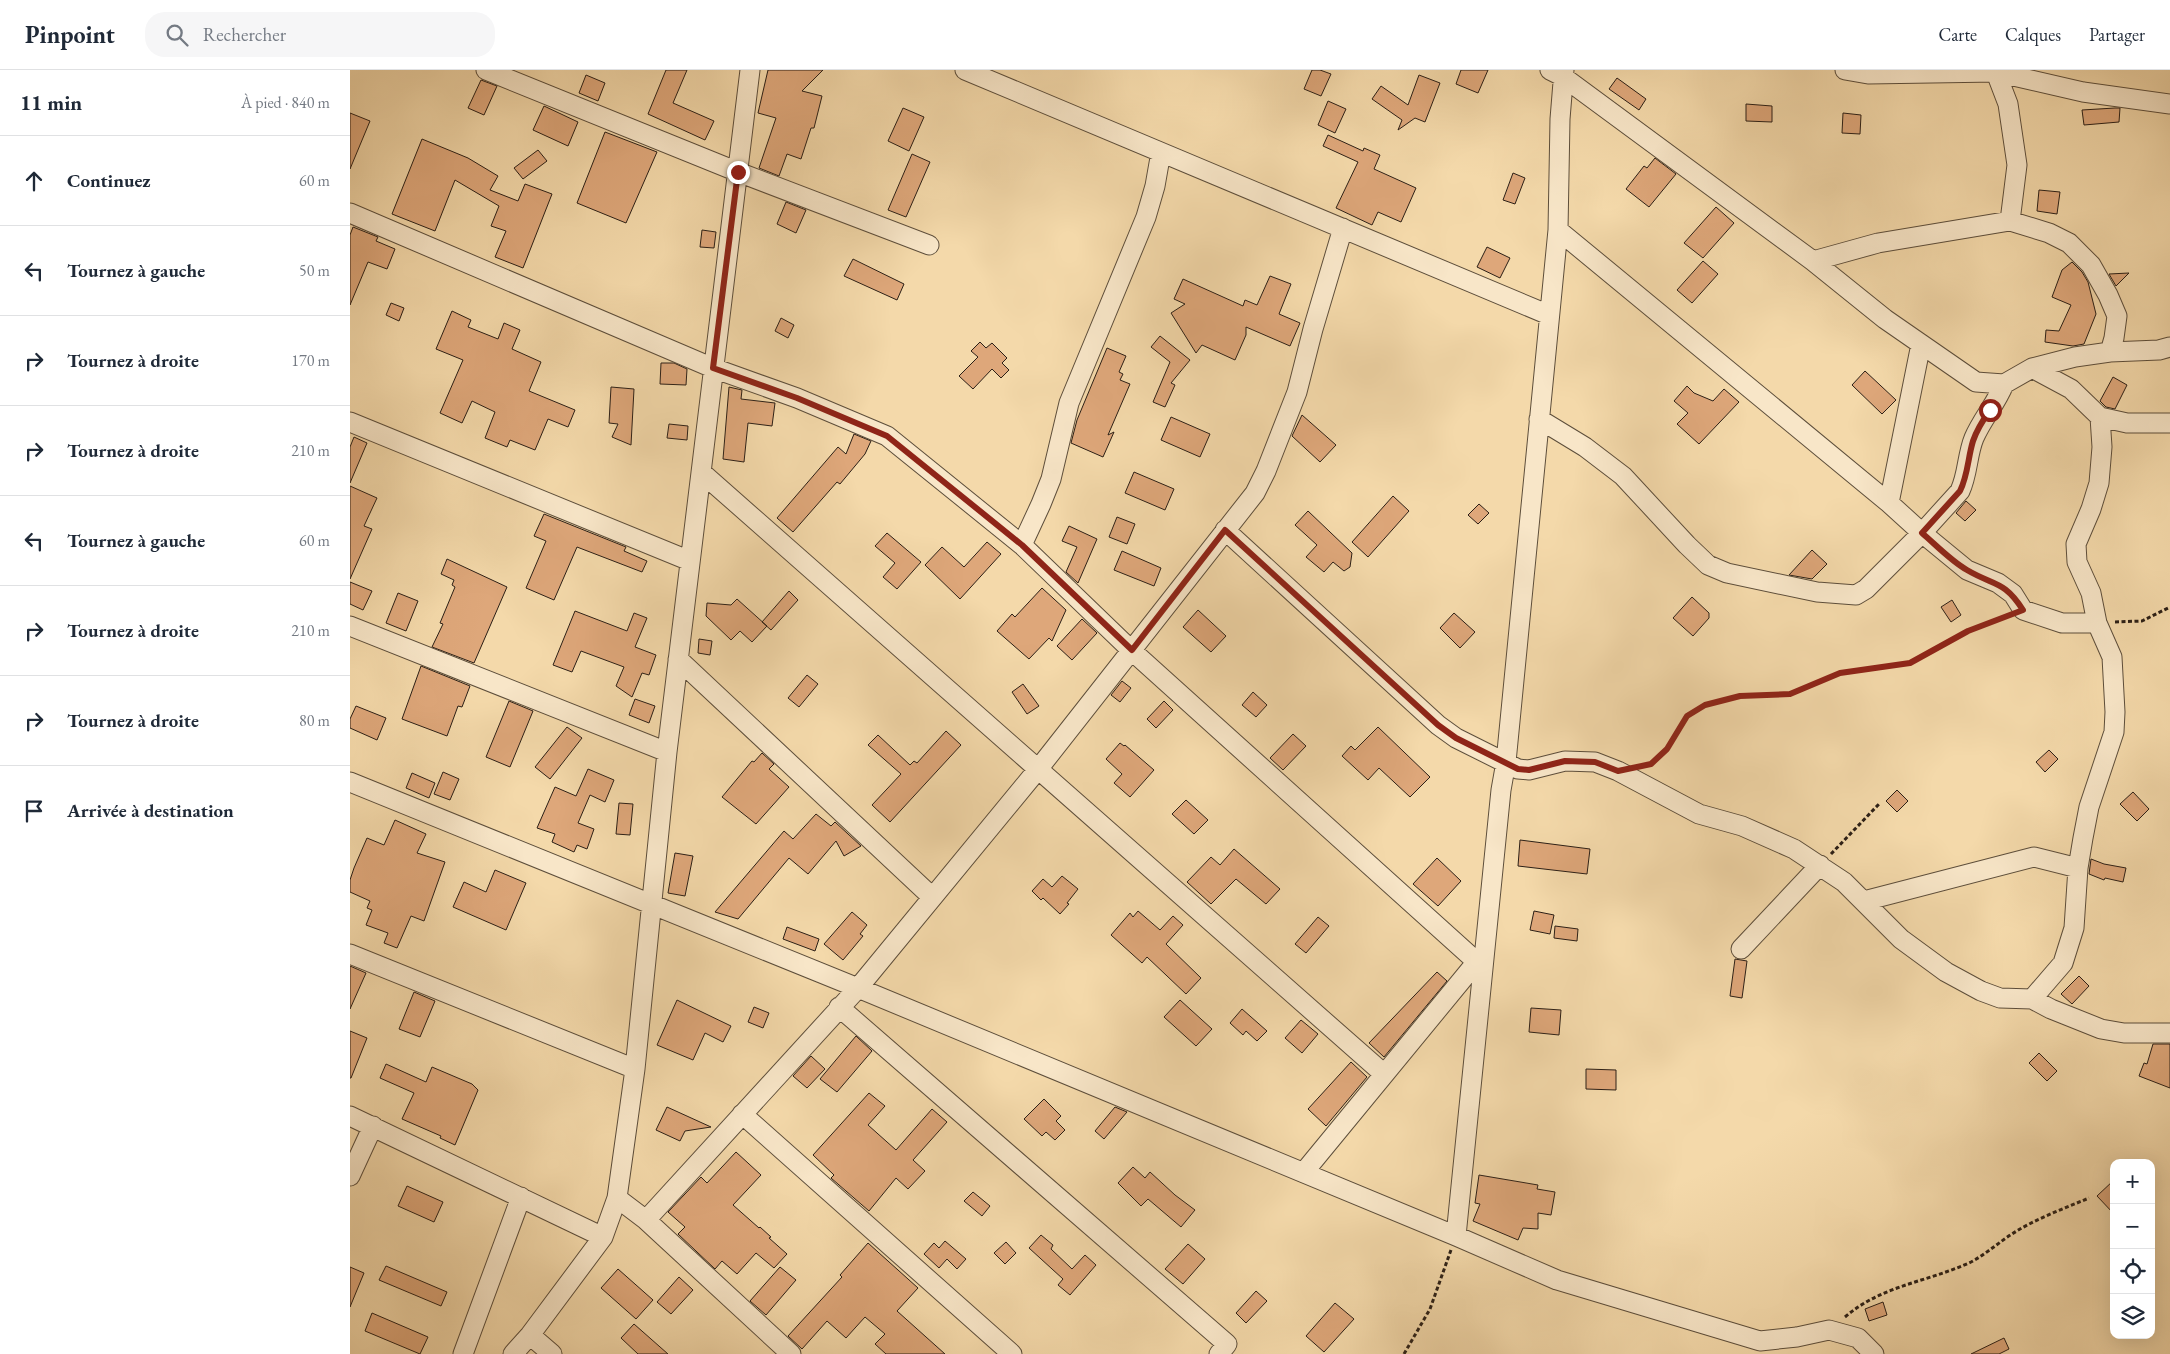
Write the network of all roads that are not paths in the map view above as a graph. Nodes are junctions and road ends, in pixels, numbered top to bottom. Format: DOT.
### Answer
graph roads {
  1 [pos="486,70"];
  2 [pos="750,70"];
  3 [pos="965,70"];
  4 [pos="1845,70"];
  5 [pos="1996,71"];
  6 [pos="1559,72"];
  7 [pos="2170,104"];
  8 [pos="1161,152"];
  9 [pos="738,172"];
  10 [pos="350,213"];
  11 [pos="2010,221"];
  12 [pos="1343,228"];
  13 [pos="1558,230"];
  14 [pos="928,245"];
  15 [pos="1813,261"];
  16 [pos="1549,315"];
  17 [pos="1921,344"];
  18 [pos="2170,347"];
  19 [pos="2110,352"];
  20 [pos="713,368"];
  21 [pos="2032,368"];
  22 [pos="2004,384"];
  23 [pos="2100,417"];
  24 [pos="1539,419"];
  25 [pos="350,422"];
  26 [pos="2170,423"];
  27 [pos="701,472"];
  28 [pos="1889,504"];
  29 [pos="1225,530"];
  30 [pos="1922,533"];
  31 [pos="1022,545"];
  32 [pos="690,561"];
  33 [pos="2097,623"];
  34 [pos="350,626"];
  35 [pos="1132,650"];
  36 [pos="678,659"];
  37 [pos="667,752"];
  38 [pos="1506,762"];
  39 [pos="1039,768"];
  40 [pos="350,782"];
  41 [pos="1820,865"];
  42 [pos="2078,868"];
  43 [pos="932,897"];
  44 [pos="1864,901"];
  45 [pos="653,906"];
  46 [pos="1742,949"];
  47 [pos="350,954"];
  48 [pos="1481,957"];
  49 [pos="858,988"];
  50 [pos="2032,999"];
  51 [pos="840,1008"];
  52 [pos="2170,1033"];
  53 [pos="636,1069"];
  54 [pos="1384,1074"];
  55 [pos="742,1114"];
  56 [pos="350,1116"];
  57 [pos="373,1126"];
  58 [pos="1304,1172"];
  59 [pos="350,1176"];
  60 [pos="521,1197"];
  61 [pos="617,1198"];
  62 [pos="646,1220"];
  63 [pos="1456,1236"];
  64 [pos="603,1237"];
  65 [pos="530,1335"];
  66 [pos="463,1354"];
  67 [pos="513,1354"];
  68 [pos="552,1354"];
  69 [pos="791,1354"];
  70 [pos="1012,1354"];
  71 [pos="1220,1354"];
  72 [pos="1874,1354"];
  1 -- 9 [label="street"];
  2 -- 9 [label="street"];
  3 -- 8 [label="street"];
  4 -- 5 [label="street"];
  5 -- 7 [label="street"];
  5 -- 11 [label="street"];
  6 -- 13 [label="street"];
  6 -- 15 [label="street"];
  8 -- 12 [label="street"];
  8 -- 31 [label="street"];
  9 -- 14 [label="street"];
  9 -- 20 [label="street"];
  10 -- 20 [label="street"];
  11 -- 15 [label="street"];
  11 -- 19 [label="street"];
  12 -- 16 [label="street"];
  12 -- 29 [label="street"];
  13 -- 16 [label="street"];
  13 -- 28 [label="street"];
  15 -- 17 [label="street"];
  16 -- 24 [label="street"];
  17 -- 22 [label="street"];
  17 -- 28 [label="street"];
  18 -- 19 [label="street"];
  19 -- 21 [label="street"];
  20 -- 27 [label="street"];
  20 -- 31 [label="street"];
  21 -- 22 [label="street"];
  21 -- 23 [label="street"];
  22 -- 30 [label="street"];
  23 -- 26 [label="street"];
  23 -- 33 [label="street"];
  24 -- 30 [label="street"];
  24 -- 38 [label="street"];
  25 -- 32 [label="street"];
  27 -- 32 [label="street"];
  27 -- 39 [label="street"];
  28 -- 30 [label="street"];
  29 -- 35 [label="street"];
  29 -- 38 [label="street"];
  30 -- 33 [label="street"];
  31 -- 35 [label="street"];
  32 -- 36 [label="street"];
  33 -- 42 [label="street"];
  34 -- 37 [label="street"];
  35 -- 39 [label="street"];
  35 -- 48 [label="street"];
  36 -- 37 [label="street"];
  36 -- 43 [label="street"];
  37 -- 45 [label="street"];
  38 -- 41 [label="street"];
  38 -- 48 [label="street"];
  39 -- 43 [label="street"];
  39 -- 54 [label="street"];
  40 -- 45 [label="street"];
  41 -- 44 [label="street"];
  41 -- 46 [label="street"];
  42 -- 44 [label="street"];
  42 -- 50 [label="street"];
  43 -- 49 [label="street"];
  44 -- 50 [label="street"];
  45 -- 49 [label="street"];
  45 -- 53 [label="street"];
  47 -- 53 [label="street"];
  48 -- 54 [label="street"];
  48 -- 63 [label="street"];
  49 -- 51 [label="street"];
  49 -- 58 [label="street"];
  50 -- 52 [label="street"];
  51 -- 55 [label="street"];
  51 -- 71 [label="street"];
  53 -- 61 [label="street"];
  54 -- 58 [label="street"];
  55 -- 62 [label="street"];
  55 -- 70 [label="street"];
  56 -- 57 [label="street"];
  57 -- 59 [label="street"];
  57 -- 60 [label="street"];
  58 -- 63 [label="street"];
  60 -- 64 [label="street"];
  60 -- 66 [label="street"];
  61 -- 62 [label="street"];
  61 -- 64 [label="street"];
  62 -- 69 [label="street"];
  63 -- 72 [label="street"];
  64 -- 65 [label="street"];
  65 -- 67 [label="street"];
  65 -- 68 [label="street"];
}
